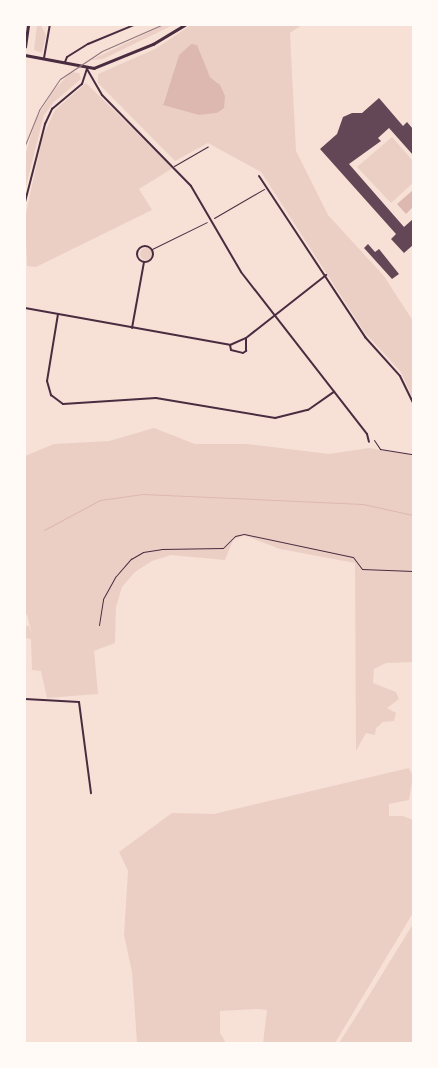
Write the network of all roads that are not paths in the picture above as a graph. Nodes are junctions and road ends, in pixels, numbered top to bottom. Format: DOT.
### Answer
graph roads {
  1 [pos="28,25"];
  2 [pos="50,25"];
  3 [pos="134,25"];
  4 [pos="185,25"];
  5 [pos="25,47"];
  6 [pos="25,55"];
  7 [pos="44,58"];
  8 [pos="65,62"];
  9 [pos="87,69"];
  10 [pos="208,146"];
  11 [pos="174,166"];
  12 [pos="259,176"];
  13 [pos="25,202"];
  14 [pos="144,262"];
  15 [pos="326,275"];
  16 [pos="25,308"];
  17 [pos="58,314"];
  18 [pos="274,315"];
  19 [pos="132,328"];
  20 [pos="246,338"];
  21 [pos="230,345"];
  22 [pos="334,392"];
  23 [pos="413,404"];
  24 [pos="369,442"];
  25 [pos="25,699"];
  26 [pos="90,793"];
  1 -- 5 [label="street"];
  2 -- 7 [label="street"];
  3 -- 8 [label="street"];
  4 -- 9 [label="street"];
  6 -- 7 [label="street"];
  7 -- 8 [label="street"];
  8 -- 9 [label="street"];
  9 -- 11 [label="street"];
  9 -- 13 [label="street"];
  10 -- 11 [label="lane"];
  11 -- 18 [label="street"];
  12 -- 15 [label="street"];
  14 -- 14 [label="street"];
  14 -- 19 [label="street"];
  15 -- 18 [label="street"];
  15 -- 23 [label="street"];
  16 -- 17 [label="street"];
  17 -- 19 [label="street"];
  17 -- 22 [label="street"];
  18 -- 20 [label="street"];
  18 -- 22 [label="street"];
  19 -- 21 [label="street"];
  20 -- 21 [label="street"];
  20 -- 21 [label="street"];
  22 -- 24 [label="street"];
  25 -- 26 [label="street"];
}
